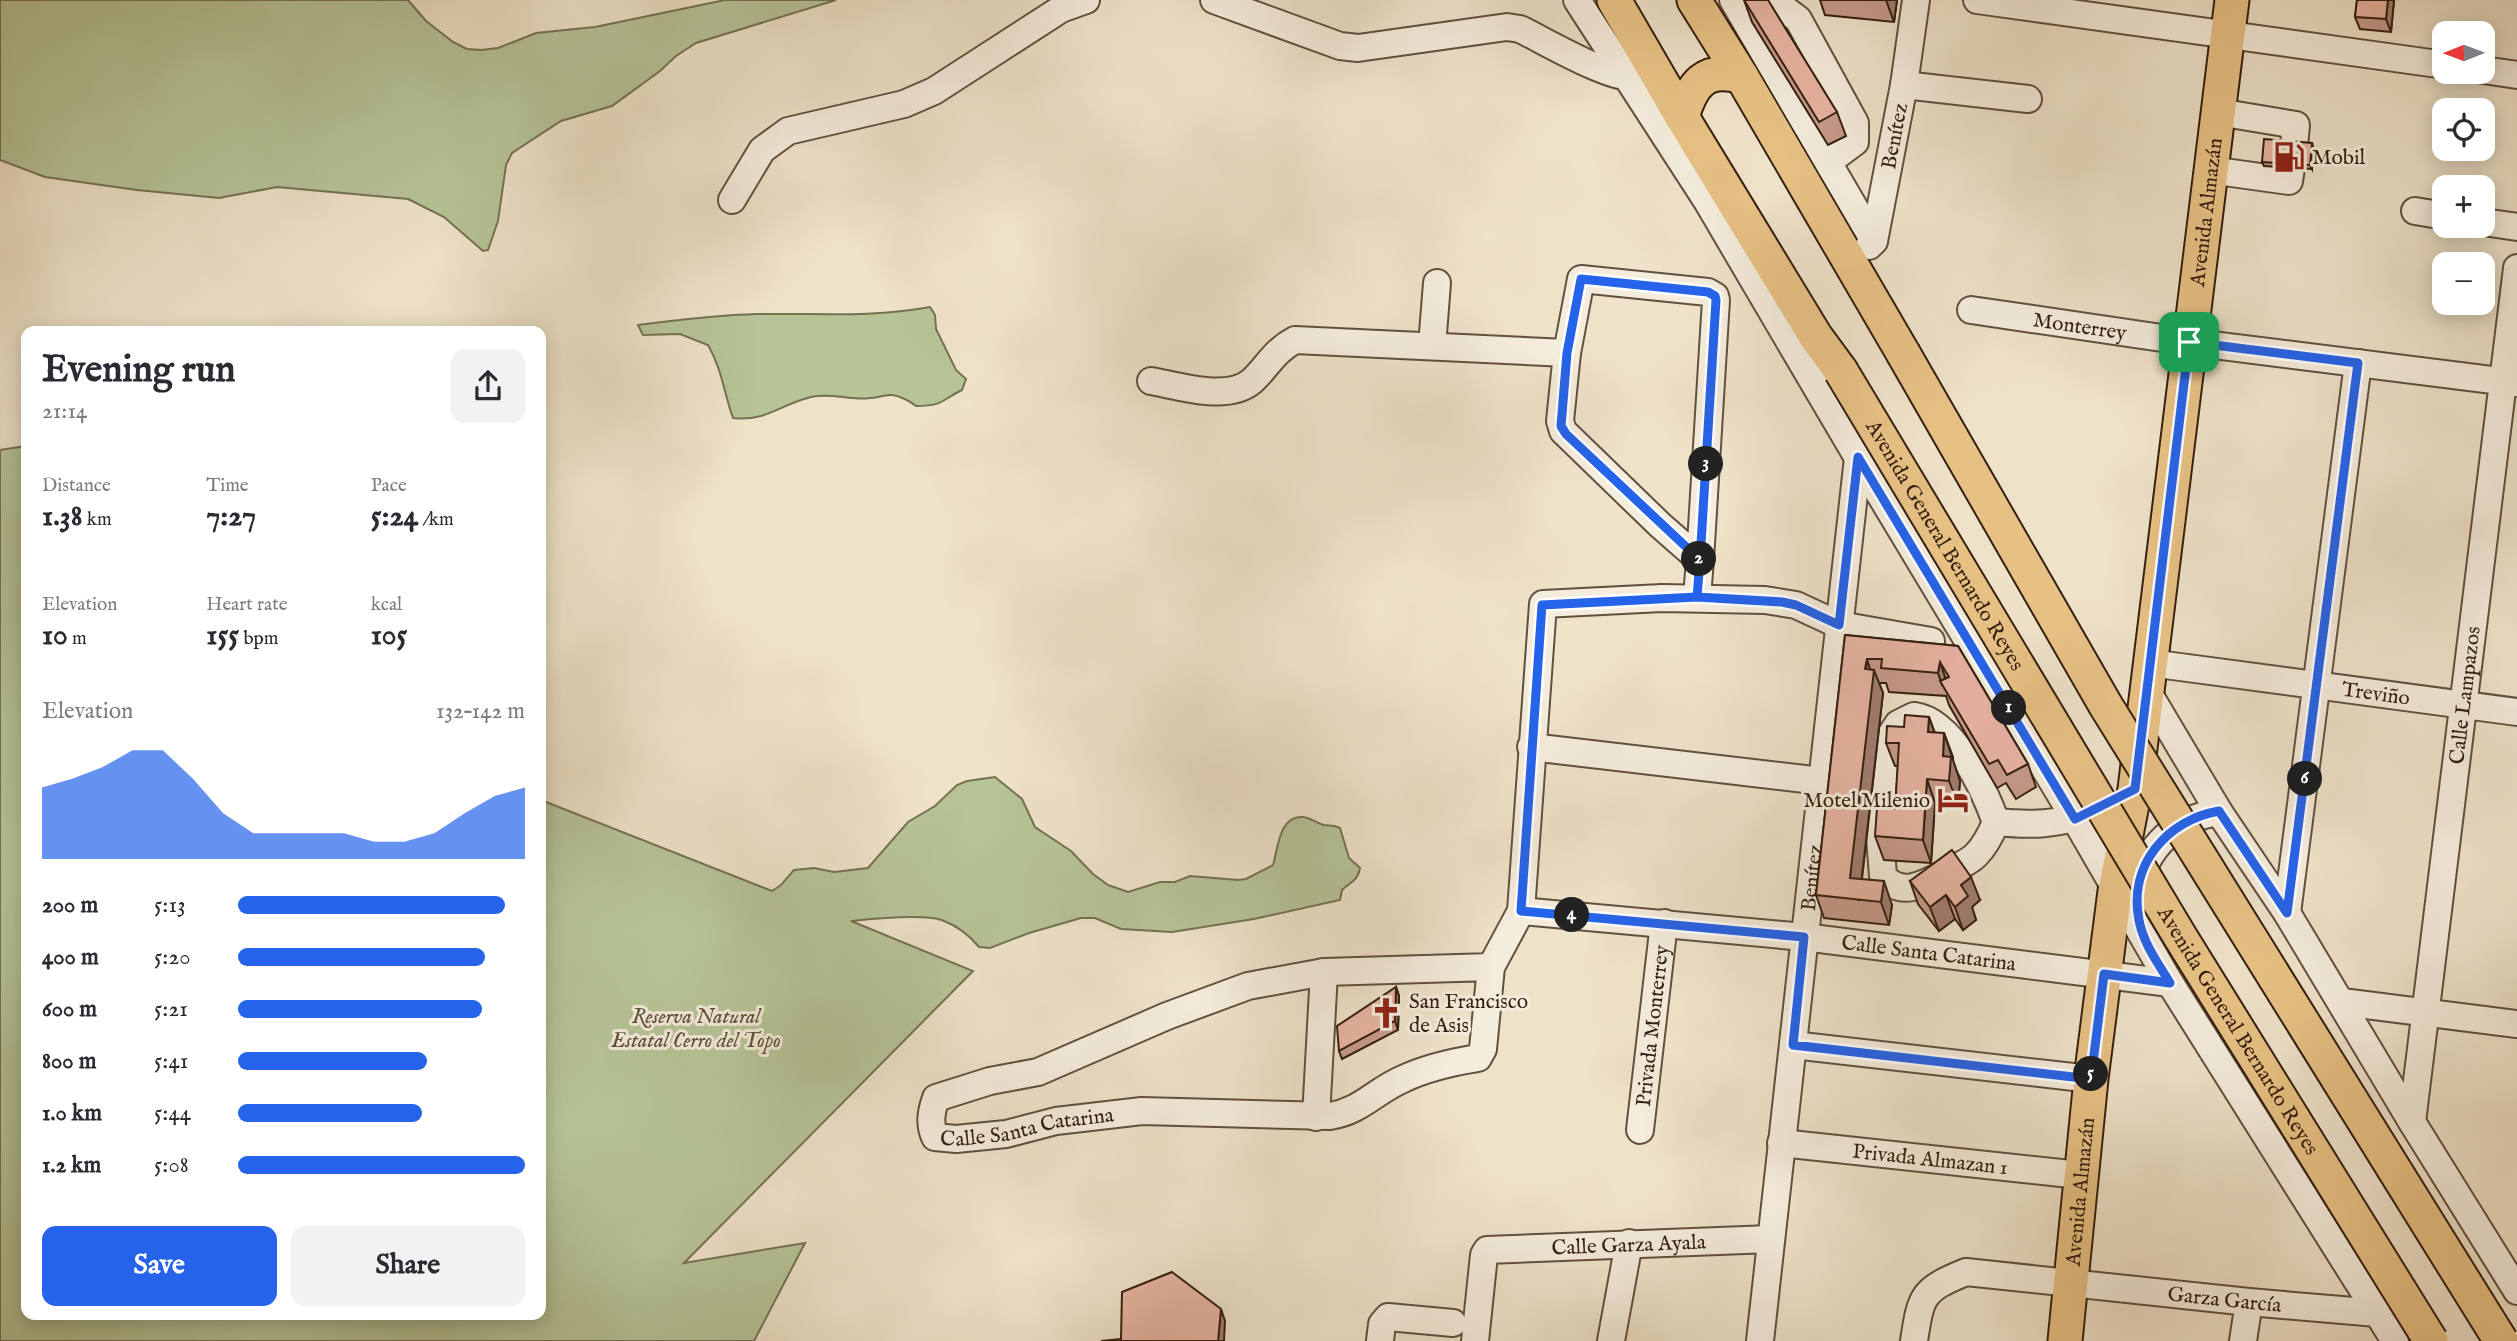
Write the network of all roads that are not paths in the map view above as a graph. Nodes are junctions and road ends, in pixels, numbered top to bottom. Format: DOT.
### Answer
graph roads {
  1 [pos="1086,0"];
  2 [pos="1214,0"];
  3 [pos="1577,0"];
  4 [pos="1614,0"];
  5 [pos="1693,0"];
  6 [pos="1733,0"];
  7 [pos="1916,0"];
  8 [pos="1978,0"];
  9 [pos="2232,0"];
  10 [pos="1775,2"];
  11 [pos="2227,36"];
  12 [pos="2432,63"];
  13 [pos="2496,72"];
  14 [pos="2517,75"];
  15 [pos="1642,76"];
  16 [pos="1742,77"];
  17 [pos="1904,85"];
  18 [pos="2028,99"];
  19 [pos="2218,112"];
  20 [pos="1682,117"];
  21 [pos="1828,162"];
  22 [pos="2210,170"];
  23 [pos="1717,195"];
  24 [pos="732,200"];
  25 [pos="2415,211"];
  26 [pos="2432,214"];
  27 [pos="2495,224"];
  28 [pos="2517,227"];
  29 [pos="1874,241"];
  30 [pos="1851,265"];
  31 [pos="2517,268"];
  32 [pos="1437,283"];
  33 [pos="1971,310"];
  34 [pos="2189,342"];
  35 [pos="1432,346"];
  36 [pos="1567,353"];
  37 [pos="2358,363"];
  38 [pos="1151,381"];
  39 [pos="2510,382"];
  40 [pos="1858,457"];
  41 [pos="1700,560"];
  42 [pos="1697,597"];
  43 [pos="1839,625"];
  44 [pos="1931,641"];
  45 [pos="2149,677"];
  46 [pos="2318,686"];
  47 [pos="2463,706"];
  48 [pos="2517,712"];
  49 [pos="1531,747"];
  50 [pos="1822,782"];
  51 [pos="2135,789"];
  52 [pos="2219,811"];
  53 [pos="2075,819"];
  54 [pos="1996,822"];
  55 [pos="2115,891"];
  56 [pos="1521,911"];
  57 [pos="2287,913"];
  58 [pos="1664,923"];
  59 [pos="1804,937"];
  60 [pos="2147,944"];
  61 [pos="1490,967"];
  62 [pos="1324,972"];
  63 [pos="2104,974"];
  64 [pos="2170,983"];
  65 [pos="2342,1002"];
  66 [pos="2425,1013"];
  67 [pos="2517,1024"];
  68 [pos="1793,1045"];
  69 [pos="2091,1079"];
  70 [pos="1317,1116"];
  71 [pos="2412,1122"];
  72 [pos="1640,1130"];
  73 [pos="1782,1143"];
  74 [pos="2080,1175"];
  75 [pos="1771,1239"];
  76 [pos="1629,1243"];
  77 [pos="2071,1284"];
  78 [pos="2517,1291"];
  79 [pos="2249,1302"];
  80 [pos="1453,1323"];
  81 [pos="2388,1332"];
  82 [pos="1380,1341"];
  83 [pos="1475,1341"];
  84 [pos="1611,1341"];
  85 [pos="1760,1341"];
  86 [pos="1914,1341"];
  87 [pos="2065,1341"];
  88 [pos="2243,1341"];
  89 [pos="2431,1341"];
  90 [pos="2501,1341"];
  1 -- 24 [label="street"];
  2 -- 15 [label="street"];
  3 -- 15 [label="street"];
  4 -- 15 [label="main road, Avenida General Bernardo Reyes"];
  5 -- 16 [label="main road"];
  6 -- 21 [label="street"];
  7 -- 17 [label="street, Benítez"];
  8 -- 11 [label="street"];
  9 -- 11 [label="main road, Avenida Almazán"];
  10 -- 21 [label="street"];
  11 -- 12 [label="street"];
  11 -- 19 [label="main road, Avenida Almazán"];
  13 -- 14 [label="street"];
  15 -- 20 [label="main road, Avenida General Bernardo Reyes"];
  15 -- 23 [label="street"];
  16 -- 20 [label="main road"];
  16 -- 30 [label="main road"];
  17 -- 18 [label="street"];
  17 -- 29 [label="street, Benítez"];
  19 -- 22 [label="main road, Avenida Almazán"];
  19 -- 22 [label="street"];
  20 -- 23 [label="main road, Avenida General Bernardo Reyes"];
  21 -- 29 [label="street"];
  22 -- 34 [label="main road, Avenida Almazán"];
  23 -- 40 [label="street"];
  23 -- 89 [label="main road, Avenida General Bernardo Reyes, bridge"];
  25 -- 26 [label="street"];
  27 -- 28 [label="street"];
  29 -- 30 [label="street"];
  30 -- 90 [label="main road, bridge"];
  31 -- 39 [label="street, Calle Lampazos"];
  32 -- 35 [label="street"];
  33 -- 34 [label="street, Monterrey"];
  34 -- 37 [label="street, Monterrey"];
  34 -- 45 [label="main road, Avenida Almazán"];
  35 -- 36 [label="street"];
  35 -- 38 [label="street"];
  36 -- 41 [label="street"];
  36 -- 41 [label="street"];
  37 -- 39 [label="street, Monterrey"];
  37 -- 46 [label="street"];
  39 -- 47 [label="street, Calle Lampazos"];
  40 -- 43 [label="street, Benítez"];
  40 -- 53 [label="street"];
  41 -- 42 [label="street"];
  42 -- 43 [label="street"];
  42 -- 49 [label="street"];
  43 -- 44 [label="street"];
  43 -- 50 [label="street, Benítez"];
  45 -- 46 [label="street, Treviño"];
  45 -- 51 [label="main road, Avenida Almazán"];
  45 -- 52 [label="street"];
  46 -- 47 [label="street, Treviño"];
  46 -- 57 [label="street"];
  47 -- 48 [label="street, Treviño"];
  47 -- 66 [label="street, Calle Lampazos"];
  49 -- 50 [label="street"];
  49 -- 56 [label="street"];
  50 -- 59 [label="street, Benítez"];
  51 -- 53 [label="street"];
  51 -- 55 [label="main road, Avenida Almazán"];
  52 -- 57 [label="street"];
  52 -- 60 [label="street"];
  53 -- 54 [label="street"];
  53 -- 55 [label="street"];
  54 -- 54 [label="street"];
  55 -- 60 [label="street"];
  55 -- 63 [label="main road, Avenida Almazán"];
  56 -- 58 [label="street, Calle Santa Catarina"];
  56 -- 61 [label="street"];
  57 -- 65 [label="street"];
  58 -- 59 [label="street, Calle Santa Catarina"];
  58 -- 72 [label="street, Privada Monterrey"];
  59 -- 63 [label="street, Calle Santa Catarina"];
  59 -- 68 [label="street, Benítez"];
  60 -- 64 [label="street"];
  61 -- 62 [label="street"];
  61 -- 70 [label="street, Calle Santa Catarina"];
  62 -- 70 [label="street"];
  62 -- 70 [label="street, Calle Santa Catarina"];
  63 -- 64 [label="street, Calle Santa Catarina"];
  63 -- 69 [label="main road, Avenida Almazán"];
  64 -- 81 [label="street"];
  65 -- 66 [label="street"];
  65 -- 71 [label="street"];
  66 -- 67 [label="street"];
  66 -- 71 [label="street, Calle Lampazos"];
  68 -- 69 [label="street"];
  68 -- 73 [label="street, Benítez"];
  69 -- 74 [label="main road, Avenida Almazán"];
  71 -- 78 [label="street"];
  73 -- 74 [label="street, Privada Almazan 1"];
  73 -- 75 [label="street, Benítez"];
  74 -- 77 [label="main road, Avenida Almazán"];
  75 -- 76 [label="street, Calle Garza Ayala"];
  75 -- 85 [label="street, Benítez"];
  76 -- 83 [label="street, Calle Garza Ayala"];
  76 -- 84 [label="street"];
  77 -- 79 [label="street, Garza García"];
  77 -- 86 [label="street, Garza García"];
  77 -- 87 [label="main road, Avenida Almazán"];
  79 -- 81 [label="street, Garza García"];
  79 -- 88 [label="street"];
  80 -- 82 [label="street"];
}
